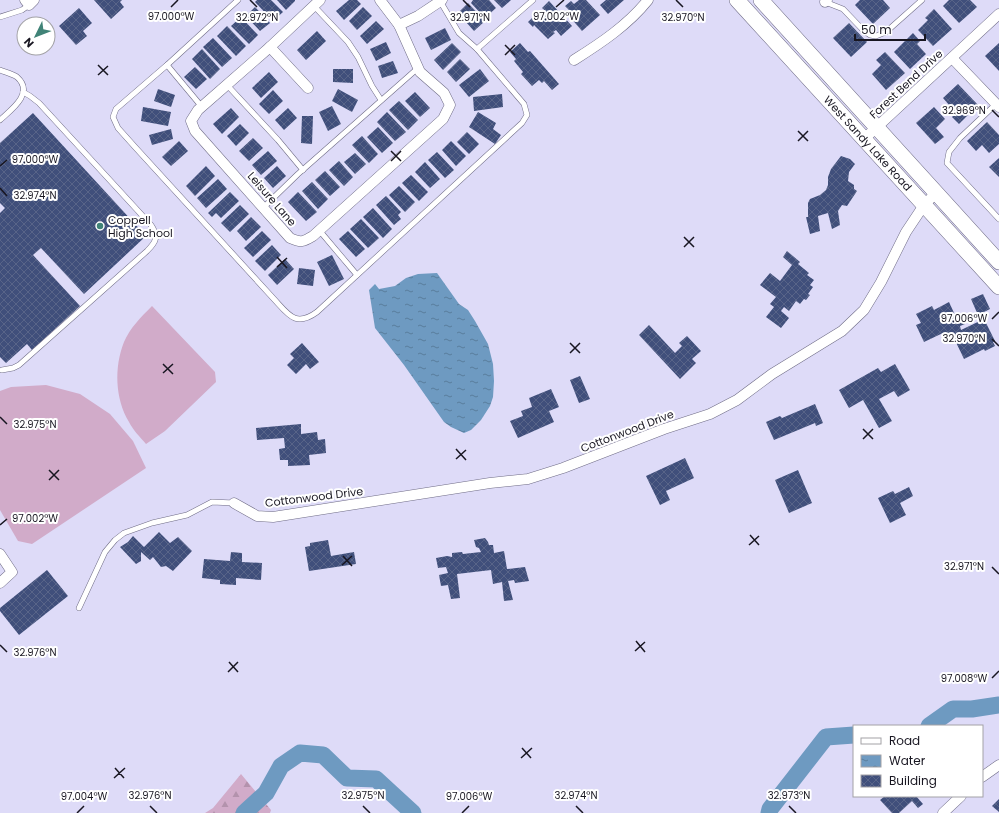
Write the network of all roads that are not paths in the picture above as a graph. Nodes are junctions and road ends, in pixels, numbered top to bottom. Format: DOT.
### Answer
graph roads {
  1 [pos="238,0"];
  2 [pos="380,0"];
  3 [pos="533,0"];
  4 [pos="648,0"];
  5 [pos="737,0"];
  6 [pos="761,0"];
  7 [pos="922,0"];
  8 [pos="441,1"];
  9 [pos="825,1"];
  10 [pos="29,2"];
  11 [pos="317,3"];
  12 [pos="999,14"];
  13 [pos="0,17"];
  14 [pos="399,25"];
  15 [pos="270,47"];
  16 [pos="477,49"];
  17 [pos="952,58"];
  18 [pos="574,60"];
  19 [pos="167,65"];
  20 [pos="418,68"];
  21 [pos="0,70"];
  22 [pos="227,85"];
  23 [pos="308,88"];
  24 [pos="23,92"];
  25 [pos="381,100"];
  26 [pos="998,106"];
  27 [pos="202,107"];
  28 [pos="0,120"];
  29 [pos="877,127"];
  30 [pos="864,139"];
  31 [pos="303,170"];
  32 [pos="937,192"];
  33 [pos="924,205"];
  34 [pos="264,207"];
  35 [pos="999,218"];
  36 [pos="319,230"];
  37 [pos="999,262"];
  38 [pos="357,275"];
  39 [pos="999,287"];
  40 [pos="2,370"];
  41 [pos="234,503"];
  42 [pos="0,554"];
  43 [pos="0,583"];
  44 [pos="78,608"];
  45 [pos="999,765"];
  46 [pos="983,776"];
  47 [pos="960,797"];
  48 [pos="942,813"];
  1 -- 19 [label="lane"];
  2 -- 14 [label="street, Leisure Lane"];
  3 -- 16 [label="lane"];
  4 -- 18 [label="street"];
  5 -- 30 [label="main road, West Sandy Lake Road"];
  6 -- 29 [label="main road, West Sandy Lake Road"];
  7 -- 9 [label="lane"];
  8 -- 14 [label="street"];
  8 -- 16 [label="lane"];
  10 -- 13 [label="lane"];
  11 -- 15 [label="street, Leisure Lane"];
  11 -- 25 [label="lane"];
  12 -- 17 [label="street, Forest Bend Drive"];
  14 -- 20 [label="street, Leisure Lane"];
  15 -- 22 [label="street, Leisure Lane"];
  15 -- 23 [label="street"];
  16 -- 38 [label="lane"];
  17 -- 26 [label="street"];
  17 -- 29 [label="street, Forest Bend Drive"];
  19 -- 27 [label="lane"];
  19 -- 38 [label="lane"];
  20 -- 25 [label="lane"];
  20 -- 36 [label="street, Leisure Lane"];
  21 -- 24 [label="lane"];
  22 -- 27 [label="street, Leisure Lane"];
  22 -- 31 [label="lane"];
  24 -- 28 [label="lane"];
  24 -- 40 [label="lane"];
  25 -- 31 [label="lane"];
  26 -- 35 [label="lane"];
  27 -- 34 [label="street, Leisure Lane"];
  29 -- 30 [label="street, Forest Bend Drive"];
  29 -- 32 [label="main road, West Sandy Lake Road"];
  30 -- 33 [label="main road, West Sandy Lake Road"];
  31 -- 34 [label="lane"];
  32 -- 33 [label="street, Cottonwood Drive"];
  32 -- 37 [label="main road, West Sandy Lake Road"];
  33 -- 39 [label="main road, West Sandy Lake Road"];
  33 -- 41 [label="street, Cottonwood Drive"];
  34 -- 36 [label="street, Leisure Lane"];
  36 -- 38 [label="lane"];
  41 -- 44 [label="lane"];
  42 -- 43 [label="street"];
  45 -- 46 [label="street"];
  47 -- 48 [label="street"];
}
